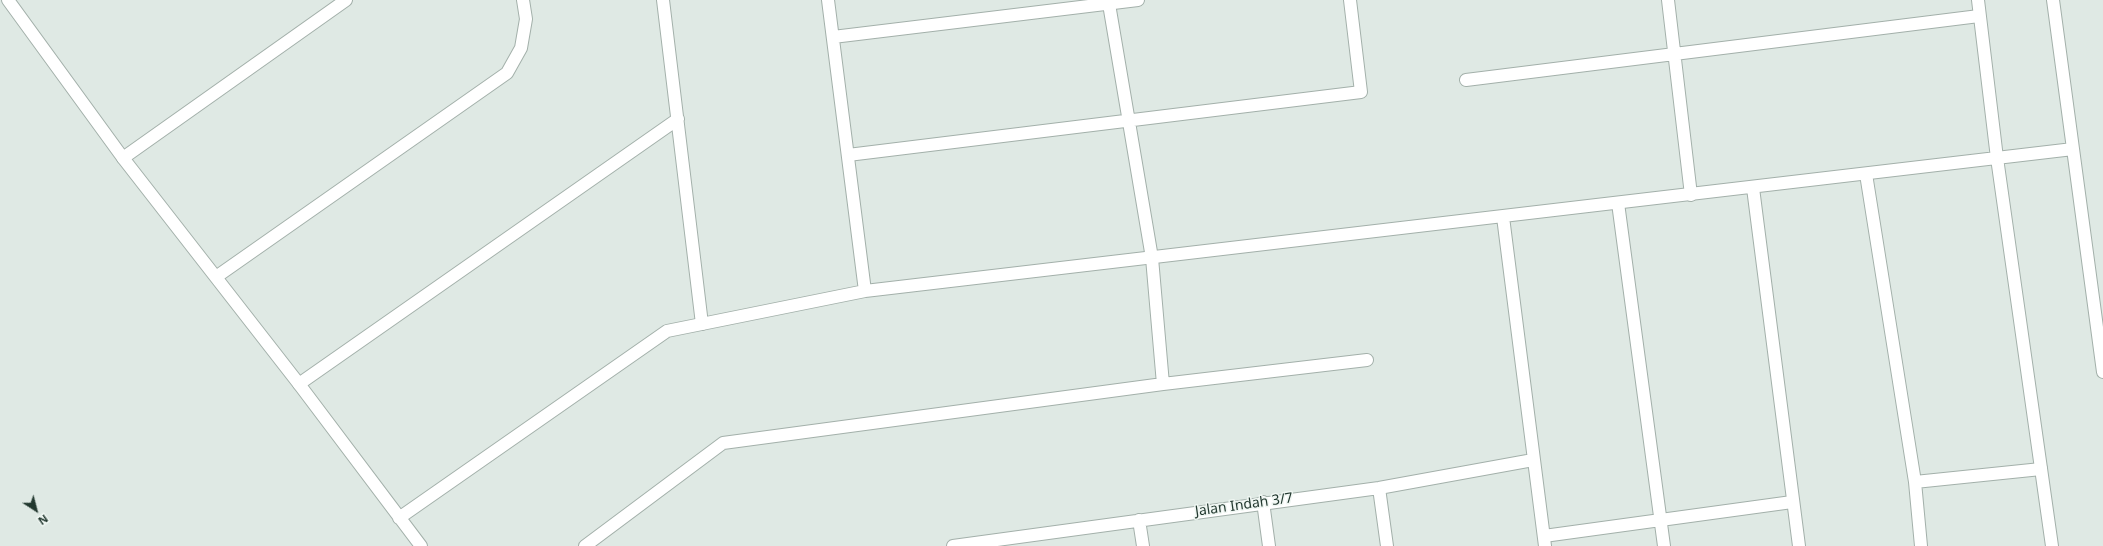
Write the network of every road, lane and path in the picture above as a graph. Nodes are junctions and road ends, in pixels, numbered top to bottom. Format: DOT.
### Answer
graph roads {
  1 [pos="8,0"];
  2 [pos="346,0"];
  3 [pos="523,0"];
  4 [pos="663,0"];
  5 [pos="828,0"];
  6 [pos="1138,0"];
  7 [pos="1350,0"];
  8 [pos="1668,0"];
  9 [pos="1978,0"];
  10 [pos="2053,0"];
  11 [pos="1109,4"];
  12 [pos="1979,16"];
  13 [pos="833,38"];
  14 [pos="1674,54"];
  15 [pos="1466,80"];
  16 [pos="678,119"];
  17 [pos="1129,121"];
  18 [pos="2073,149"];
  19 [pos="848,156"];
  20 [pos="124,158"];
  21 [pos="1997,158"];
  22 [pos="1866,174"];
  23 [pos="1753,188"];
  24 [pos="1691,195"];
  25 [pos="1618,203"];
  26 [pos="1503,217"];
  27 [pos="1152,258"];
  28 [pos="216,277"];
  29 [pos="865,291"];
  30 [pos="702,324"];
  31 [pos="1367,360"];
  32 [pos="2103,372"];
  33 [pos="299,384"];
  34 [pos="1163,384"];
  35 [pos="1533,460"];
  36 [pos="2041,469"];
  37 [pos="1915,482"];
  38 [pos="1379,488"];
  39 [pos="1263,502"];
  40 [pos="1792,502"];
  41 [pos="400,518"];
  42 [pos="1139,520"];
  43 [pos="1660,521"];
  44 [pos="1544,541"];
  45 [pos="421,546"];
  46 [pos="585,546"];
  47 [pos="953,546"];
  48 [pos="1143,546"];
  49 [pos="1269,546"];
  50 [pos="1387,546"];
  51 [pos="1664,546"];
  52 [pos="1799,546"];
  53 [pos="1921,546"];
  54 [pos="2052,546"];
  1 -- 20 [label="street"];
  2 -- 20 [label="street"];
  3 -- 28 [label="street"];
  4 -- 16 [label="street"];
  5 -- 13 [label="street"];
  6 -- 11 [label="street"];
  7 -- 17 [label="street"];
  8 -- 14 [label="street"];
  9 -- 12 [label="street"];
  10 -- 18 [label="street"];
  11 -- 13 [label="street"];
  11 -- 17 [label="street"];
  12 -- 14 [label="street"];
  12 -- 21 [label="street"];
  13 -- 19 [label="street"];
  14 -- 15 [label="street"];
  14 -- 24 [label="street"];
  16 -- 30 [label="street"];
  16 -- 33 [label="street"];
  17 -- 19 [label="street"];
  17 -- 27 [label="street"];
  18 -- 21 [label="street"];
  18 -- 32 [label="street"];
  19 -- 29 [label="street"];
  20 -- 28 [label="street"];
  21 -- 22 [label="street"];
  21 -- 36 [label="street"];
  22 -- 23 [label="street"];
  22 -- 37 [label="street"];
  23 -- 24 [label="street"];
  23 -- 40 [label="street"];
  24 -- 25 [label="street"];
  25 -- 26 [label="street"];
  25 -- 43 [label="street"];
  26 -- 27 [label="street"];
  26 -- 35 [label="street"];
  27 -- 29 [label="street"];
  27 -- 34 [label="street"];
  28 -- 33 [label="street"];
  29 -- 30 [label="street"];
  30 -- 41 [label="street"];
  31 -- 34 [label="street"];
  33 -- 41 [label="street"];
  34 -- 46 [label="street"];
  35 -- 38 [label="street, Jalan Indah 3/7"];
  35 -- 44 [label="street"];
  36 -- 37 [label="street"];
  36 -- 54 [label="street"];
  37 -- 53 [label="street"];
  38 -- 39 [label="street, Jalan Indah 3/7"];
  38 -- 50 [label="street"];
  39 -- 42 [label="street, Jalan Indah 3/7"];
  39 -- 49 [label="street"];
  40 -- 43 [label="street"];
  40 -- 52 [label="street"];
  41 -- 45 [label="street"];
  42 -- 47 [label="street, Jalan Indah 3/7"];
  42 -- 48 [label="street"];
  43 -- 44 [label="street"];
  43 -- 51 [label="street"];
}
